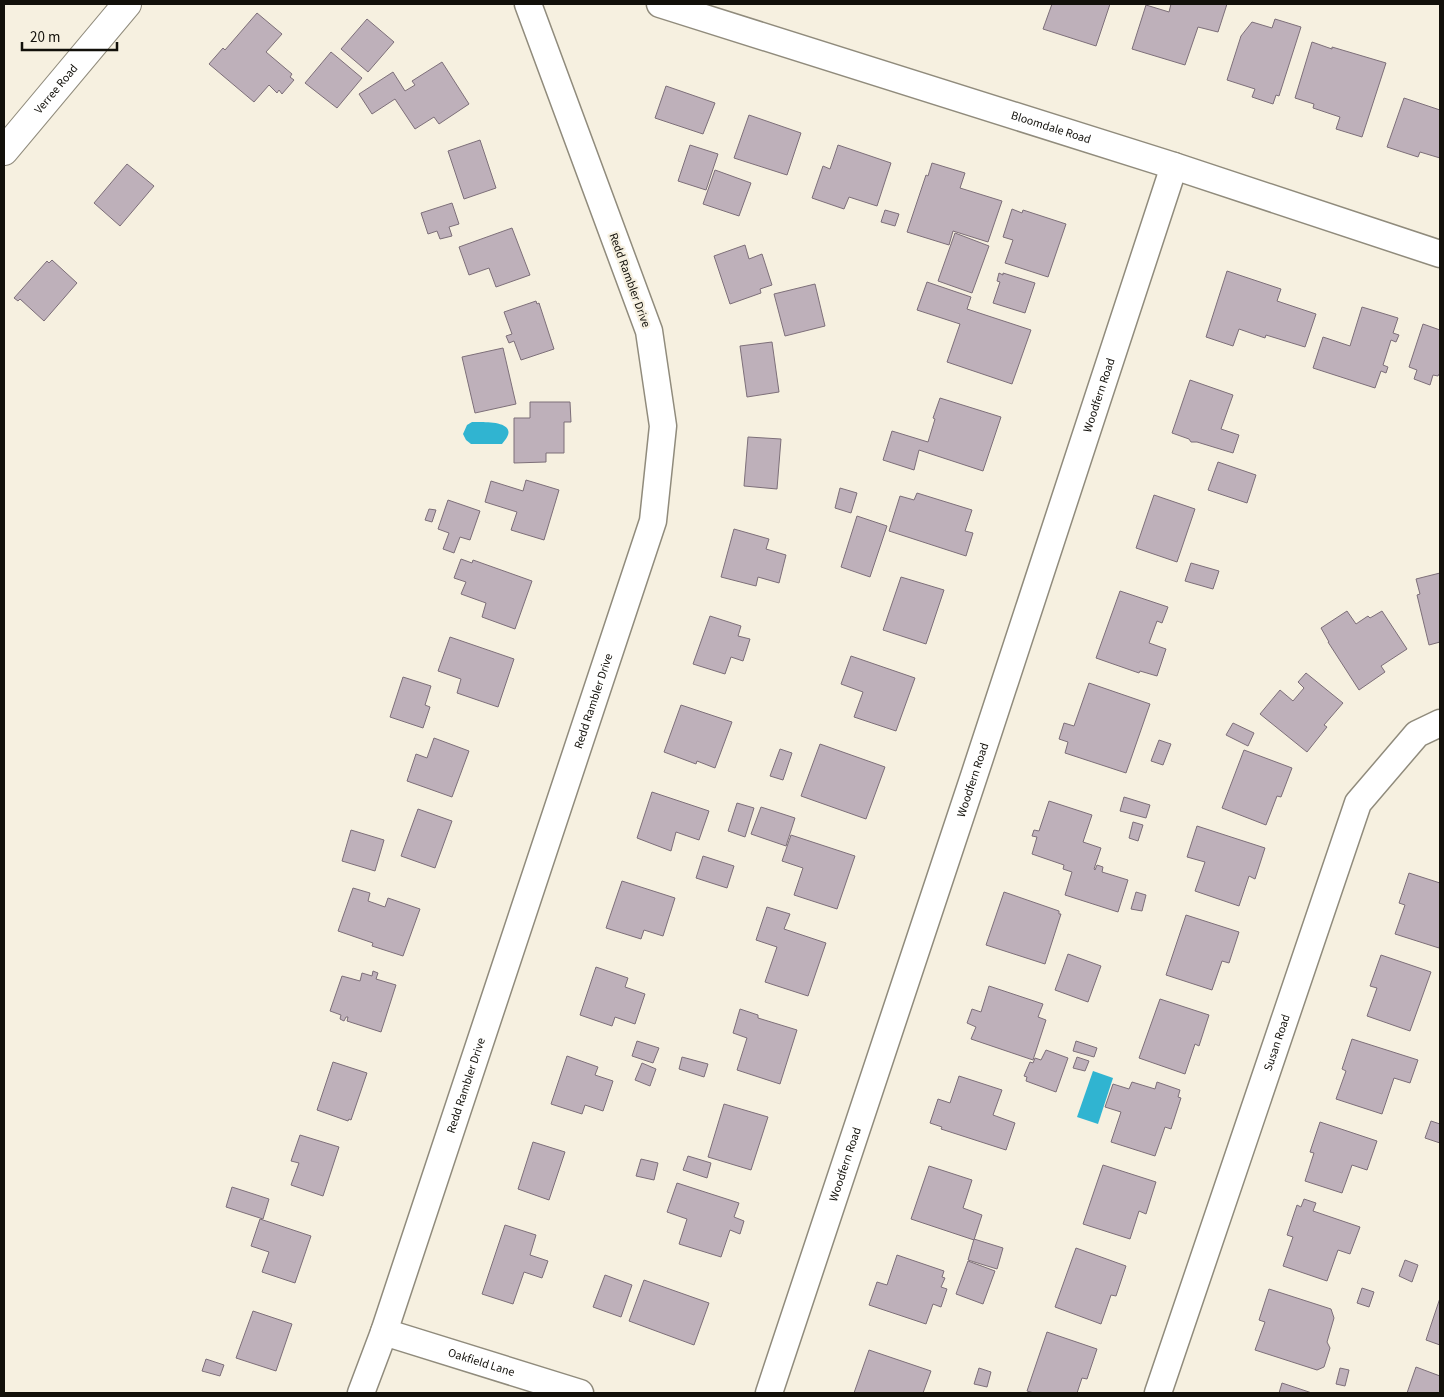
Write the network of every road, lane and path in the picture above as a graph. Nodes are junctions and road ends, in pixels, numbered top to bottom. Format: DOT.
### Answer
graph roads {
  1 [pos="127,4"];
  2 [pos="528,4"];
  3 [pos="660,4"];
  4 [pos="4,151"];
  5 [pos="1174,166"];
  6 [pos="1440,254"];
  7 [pos="1440,723"];
  8 [pos="384,1332"];
  9 [pos="362,1393"];
  10 [pos="580,1393"];
  11 [pos="769,1393"];
  12 [pos="1158,1393"];
  1 -- 4 [label="main road, Verree Road"];
  2 -- 8 [label="street, Redd Rambler Drive"];
  3 -- 5 [label="street, Bloomdale Road"];
  5 -- 6 [label="street, Bloomdale Road"];
  5 -- 11 [label="street, Woodfern Road"];
  7 -- 12 [label="street, Susan Road"];
  8 -- 9 [label="street, Redd Rambler Drive"];
  8 -- 10 [label="street, Oakfield Lane"];
}
